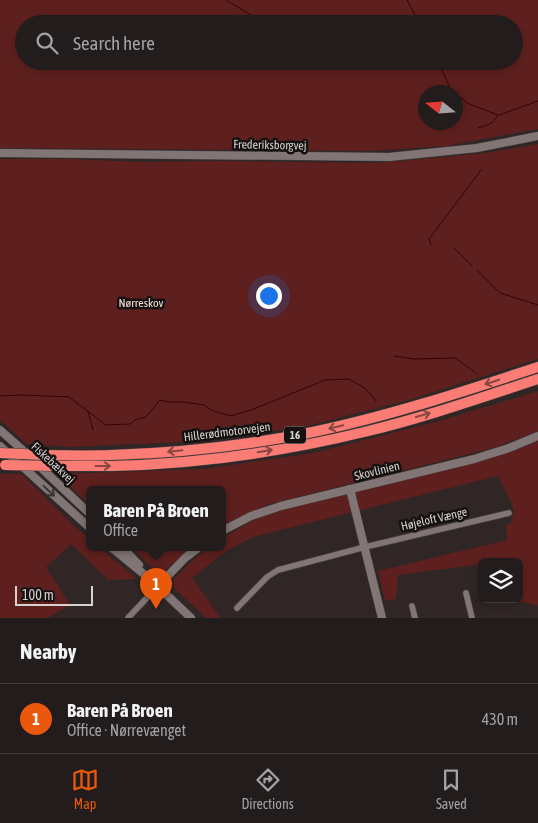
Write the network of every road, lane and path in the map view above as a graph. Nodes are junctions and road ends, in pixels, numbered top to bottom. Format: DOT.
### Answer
graph roads {
  1 [pos="538,136"];
  2 [pos="0,153"];
  3 [pos="538,367"];
  4 [pos="538,379"];
  5 [pos="0,430"];
  6 [pos="538,436"];
  7 [pos="0,446"];
  8 [pos="0,453"];
  9 [pos="3,464"];
  10 [pos="350,489"];
  11 [pos="86,510"];
  12 [pos="509,513"];
  13 [pos="86,524"];
  14 [pos="226,529"];
  15 [pos="365,548"];
  16 [pos="116,551"];
  17 [pos="126,551"];
  18 [pos="194,551"];
  19 [pos="151,580"];
  20 [pos="158,586"];
  21 [pos="466,593"];
  22 [pos="412,606"];
  23 [pos="237,608"];
  24 [pos="128,618"];
  25 [pos="192,618"];
  26 [pos="382,618"];
  27 [pos="415,618"];
  28 [pos="472,618"];
  1 -- 2 [label="street, Frederiksborgvej"];
  3 -- 8 [label="highway, Hillerødmotorvejen / 16, one-way, bridge"];
  9 -- 4 [label="highway, Hillerødmotorvejen / 16, one-way, bridge"];
  5 -- 11 [label="street, Fiskebækvej"];
  6 -- 10 [label="street, Skovlinien"];
  7 -- 13 [label="street, Fiskebækvej, one-way"];
  10 -- 14 [label="street, Skovlinien"];
  10 -- 15 [label="street"];
  12 -- 15 [label="street, Højeloft Vænge"];
  15 -- 23 [label="street, Højeloft Vænge"];
  15 -- 26 [label="street"];
  16 -- 19 [label="street"];
  17 -- 19 [label="street"];
  18 -- 20 [label="street"];
  19 -- 20 [label="street"];
  20 -- 24 [label="street"];
  20 -- 25 [label="street"];
  21 -- 28 [label="street"];
  22 -- 27 [label="street"];
}
